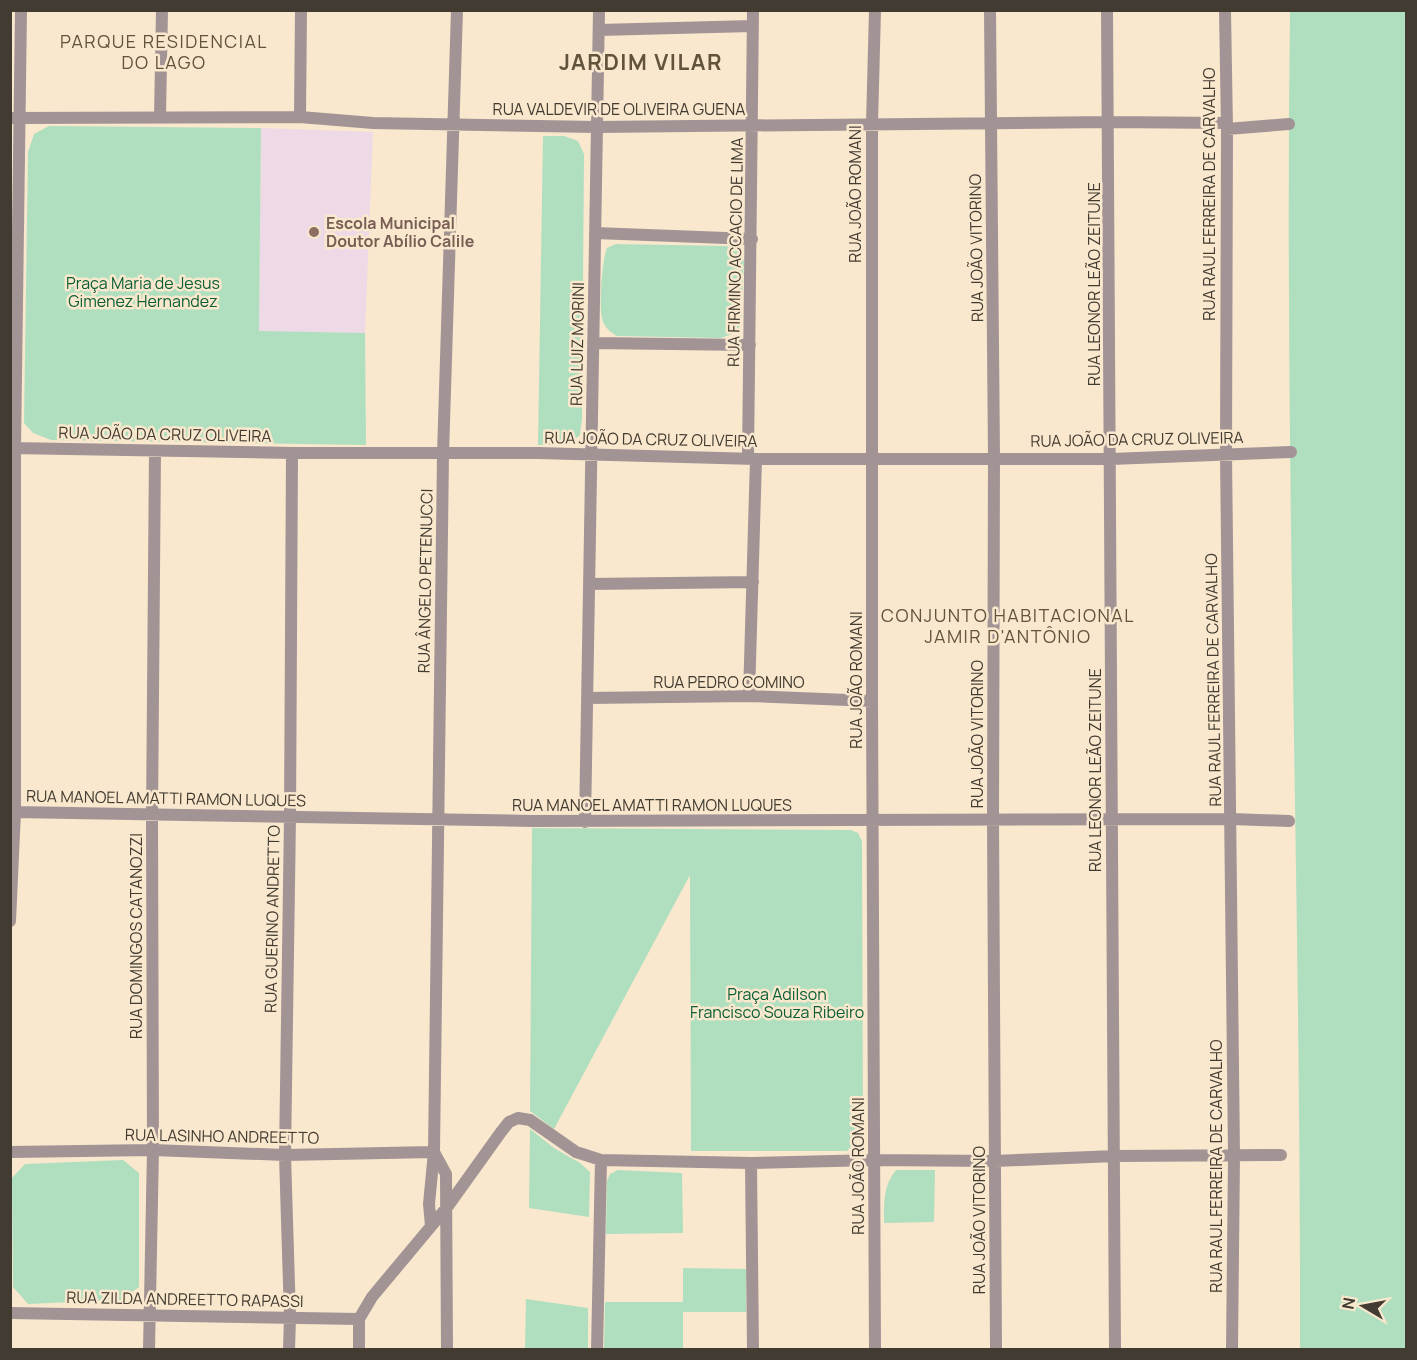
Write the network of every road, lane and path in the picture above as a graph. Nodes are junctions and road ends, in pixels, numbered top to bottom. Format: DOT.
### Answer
graph roads {
  1 [pos="21,10"];
  2 [pos="162,10"];
  3 [pos="301,10"];
  4 [pos="457,10"];
  5 [pos="599,10"];
  6 [pos="753,10"];
  7 [pos="875,10"];
  8 [pos="990,10"];
  9 [pos="1107,10"];
  10 [pos="1225,10"];
  11 [pos="752,26"];
  12 [pos="599,30"];
  13 [pos="160,116"];
  14 [pos="300,117"];
  15 [pos="15,118"];
  16 [pos="1109,122"];
  17 [pos="454,124"];
  18 [pos="872,124"];
  19 [pos="991,124"];
  20 [pos="1288,124"];
  21 [pos="753,126"];
  22 [pos="1227,126"];
  23 [pos="597,127"];
  24 [pos="595,233"];
  25 [pos="752,239"];
  26 [pos="593,343"];
  27 [pos="750,345"];
  28 [pos="13,448"];
  29 [pos="155,451"];
  30 [pos="1292,452"];
  31 [pos="292,453"];
  32 [pos="443,454"];
  33 [pos="591,454"];
  34 [pos="1226,454"];
  35 [pos="994,457"];
  36 [pos="872,458"];
  37 [pos="752,459"];
  38 [pos="1111,459"];
  39 [pos="753,582"];
  40 [pos="589,584"];
  41 [pos="749,696"];
  42 [pos="587,698"];
  43 [pos="872,701"];
  44 [pos="15,812"];
  45 [pos="152,816"];
  46 [pos="290,817"];
  47 [pos="438,819"];
  48 [pos="1232,819"];
  49 [pos="993,820"];
  50 [pos="1112,820"];
  51 [pos="1289,821"];
  52 [pos="585,822"];
  53 [pos="873,822"];
  54 [pos="10,921"];
  55 [pos="153,1150"];
  56 [pos="10,1152"];
  57 [pos="434,1152"];
  58 [pos="285,1155"];
  59 [pos="1234,1155"];
  60 [pos="1281,1155"];
  61 [pos="1115,1156"];
  62 [pos="601,1160"];
  63 [pos="874,1160"];
  64 [pos="995,1161"];
  65 [pos="751,1163"];
  66 [pos="448,1206"];
  67 [pos="431,1226"];
  68 [pos="10,1313"];
  69 [pos="149,1314"];
  70 [pos="290,1317"];
  71 [pos="359,1319"];
  72 [pos="149,1350"];
  73 [pos="290,1350"];
  74 [pos="358,1350"];
  75 [pos="447,1350"];
  76 [pos="597,1350"];
  77 [pos="753,1350"];
  78 [pos="875,1350"];
  79 [pos="996,1350"];
  80 [pos="1115,1350"];
  81 [pos="1232,1350"];
  1 -- 15 [label="street"];
  2 -- 13 [label="street"];
  3 -- 14 [label="street"];
  4 -- 17 [label="street, RUA ÂNGELO PETENUCCI"];
  5 -- 12 [label="street, RUA LUIZ MORINI"];
  6 -- 11 [label="street, RUA FIRMINO ACCACIO DE LIMA"];
  7 -- 18 [label="street, RUA JOÃO ROMANI"];
  8 -- 19 [label="street, RUA JOÃO VITORINO"];
  9 -- 16 [label="street, RUA LEONOR LEÃO ZEITUNE"];
  10 -- 22 [label="street, RUA RAUL FERREIRA DE CARVALHO"];
  11 -- 12 [label="street"];
  11 -- 21 [label="street, RUA FIRMINO ACCACIO DE LIMA"];
  12 -- 23 [label="street, RUA LUIZ MORINI"];
  13 -- 14 [label="street, RUA VALDEVIR DE OLIVEIRA GUENA"];
  13 -- 15 [label="street, RUA VALDEVIR DE OLIVEIRA GUENA"];
  14 -- 17 [label="street, RUA VALDEVIR DE OLIVEIRA GUENA"];
  15 -- 28 [label="street"];
  16 -- 19 [label="street, RUA VALDEVIR DE OLIVEIRA GUENA"];
  16 -- 22 [label="street, RUA VALDEVIR DE OLIVEIRA GUENA"];
  16 -- 38 [label="street, RUA LEONOR LEÃO ZEITUNE"];
  17 -- 23 [label="street, RUA VALDEVIR DE OLIVEIRA GUENA"];
  17 -- 32 [label="street, RUA ÂNGELO PETENUCCI"];
  18 -- 19 [label="street, RUA VALDEVIR DE OLIVEIRA GUENA"];
  18 -- 21 [label="street, RUA VALDEVIR DE OLIVEIRA GUENA"];
  18 -- 36 [label="street, RUA JOÃO ROMANI"];
  19 -- 35 [label="street, RUA JOÃO VITORINO"];
  20 -- 22 [label="street, RUA VALDEVIR DE OLIVEIRA GUENA"];
  21 -- 23 [label="street, RUA VALDEVIR DE OLIVEIRA GUENA"];
  21 -- 25 [label="street, RUA FIRMINO ACCACIO DE LIMA"];
  22 -- 34 [label="street, RUA RAUL FERREIRA DE CARVALHO"];
  23 -- 24 [label="street, RUA LUIZ MORINI"];
  24 -- 25 [label="street"];
  24 -- 26 [label="street, RUA LUIZ MORINI"];
  25 -- 27 [label="street, RUA FIRMINO ACCACIO DE LIMA"];
  26 -- 27 [label="street"];
  26 -- 33 [label="street, RUA LUIZ MORINI"];
  27 -- 37 [label="street, RUA FIRMINO ACCACIO DE LIMA"];
  28 -- 29 [label="street, RUA JOÃO DA CRUZ OLIVEIRA"];
  28 -- 44 [label="street"];
  29 -- 31 [label="street, RUA JOÃO DA CRUZ OLIVEIRA"];
  29 -- 45 [label="street, RUA DOMINGOS CATANOZZI"];
  30 -- 34 [label="street, RUA JOÃO DA CRUZ OLIVEIRA"];
  31 -- 32 [label="street, RUA JOÃO DA CRUZ OLIVEIRA"];
  31 -- 46 [label="street, RUA GUERINO ANDRETTO"];
  32 -- 33 [label="street, RUA JOÃO DA CRUZ OLIVEIRA"];
  32 -- 47 [label="street, RUA ÂNGELO PETENUCCI"];
  33 -- 37 [label="street, RUA JOÃO DA CRUZ OLIVEIRA"];
  33 -- 40 [label="street, RUA LUIZ MORINI"];
  34 -- 38 [label="street, RUA JOÃO DA CRUZ OLIVEIRA"];
  34 -- 48 [label="street, RUA RAUL FERREIRA DE CARVALHO"];
  35 -- 36 [label="street, RUA JOÃO DA CRUZ OLIVEIRA"];
  35 -- 38 [label="street, RUA JOÃO DA CRUZ OLIVEIRA"];
  35 -- 49 [label="street, RUA JOÃO VITORINO"];
  36 -- 37 [label="street, RUA JOÃO DA CRUZ OLIVEIRA"];
  36 -- 43 [label="street, RUA JOÃO ROMANI"];
  37 -- 39 [label="street, RUA FIRMINO ACCACIO DE LIMA"];
  38 -- 50 [label="street, RUA LEONOR LEÃO ZEITUNE"];
  39 -- 40 [label="street"];
  39 -- 41 [label="street, RUA FIRMINO ACCACIO DE LIMA"];
  40 -- 42 [label="street, RUA LUIZ MORINI"];
  41 -- 42 [label="street, RUA PEDRO COMINO"];
  41 -- 43 [label="street, RUA PEDRO COMINO"];
  42 -- 52 [label="street, RUA LUIZ MORINI"];
  43 -- 53 [label="street, RUA JOÃO ROMANI"];
  44 -- 45 [label="street, RUA MANOEL AMATTI RAMON LUQUES"];
  44 -- 54 [label="street"];
  45 -- 46 [label="street, RUA MANOEL AMATTI RAMON LUQUES"];
  45 -- 55 [label="street, RUA DOMINGOS CATANOZZI"];
  46 -- 47 [label="street, RUA MANOEL AMATTI RAMON LUQUES"];
  46 -- 58 [label="street, RUA GUERINO ANDRETTO"];
  47 -- 52 [label="street, RUA MANOEL AMATTI RAMON LUQUES"];
  47 -- 57 [label="street, RUA ÂNGELO PETENUCCI"];
  48 -- 50 [label="street, RUA MANOEL AMATTI RAMON LUQUES"];
  48 -- 51 [label="street, RUA MANOEL AMATTI RAMON LUQUES"];
  48 -- 59 [label="street, RUA RAUL FERREIRA DE CARVALHO"];
  49 -- 50 [label="street, RUA MANOEL AMATTI RAMON LUQUES"];
  49 -- 53 [label="street, RUA MANOEL AMATTI RAMON LUQUES"];
  49 -- 64 [label="street, RUA JOÃO VITORINO"];
  50 -- 61 [label="street, RUA LEONOR LEÃO ZEITUNE"];
  52 -- 53 [label="street, RUA MANOEL AMATTI RAMON LUQUES"];
  53 -- 63 [label="street, RUA JOÃO ROMANI"];
  55 -- 56 [label="street, RUA LASINHO ANDREETTO"];
  55 -- 58 [label="street, RUA LASINHO ANDREETTO"];
  55 -- 69 [label="street, RUA DOMINGOS CATANOZZI"];
  57 -- 58 [label="street, RUA LASINHO ANDREETTO"];
  57 -- 66 [label="street, RUA ÂNGELO PETENUCCI"];
  57 -- 67 [label="street, RUA ÂNGELO PETENUCCI"];
  58 -- 70 [label="street, RUA GUERINO ANDRETTO"];
  59 -- 60 [label="street"];
  59 -- 61 [label="street"];
  59 -- 81 [label="street, RUA RAUL FERREIRA DE CARVALHO"];
  61 -- 64 [label="street"];
  61 -- 80 [label="street, RUA LEONOR LEÃO ZEITUNE"];
  62 -- 65 [label="street"];
  62 -- 66 [label="street"];
  62 -- 76 [label="street"];
  63 -- 64 [label="street"];
  63 -- 65 [label="street"];
  63 -- 78 [label="street, RUA JOÃO ROMANI"];
  64 -- 79 [label="street, RUA JOÃO VITORINO"];
  65 -- 77 [label="street"];
  66 -- 67 [label="street"];
  66 -- 75 [label="street, RUA ÂNGELO PETENUCCI"];
  67 -- 71 [label="street"];
  68 -- 69 [label="street, RUA ZILDA ANDREETTO RAPASSI"];
  69 -- 70 [label="street, RUA ZILDA ANDREETTO RAPASSI"];
  69 -- 72 [label="street, RUA DOMINGOS CATANOZZI"];
  70 -- 71 [label="street, RUA ZILDA ANDREETTO RAPASSI"];
  70 -- 73 [label="street, RUA GUERINO ANDRETTO"];
  71 -- 74 [label="street"];
}
